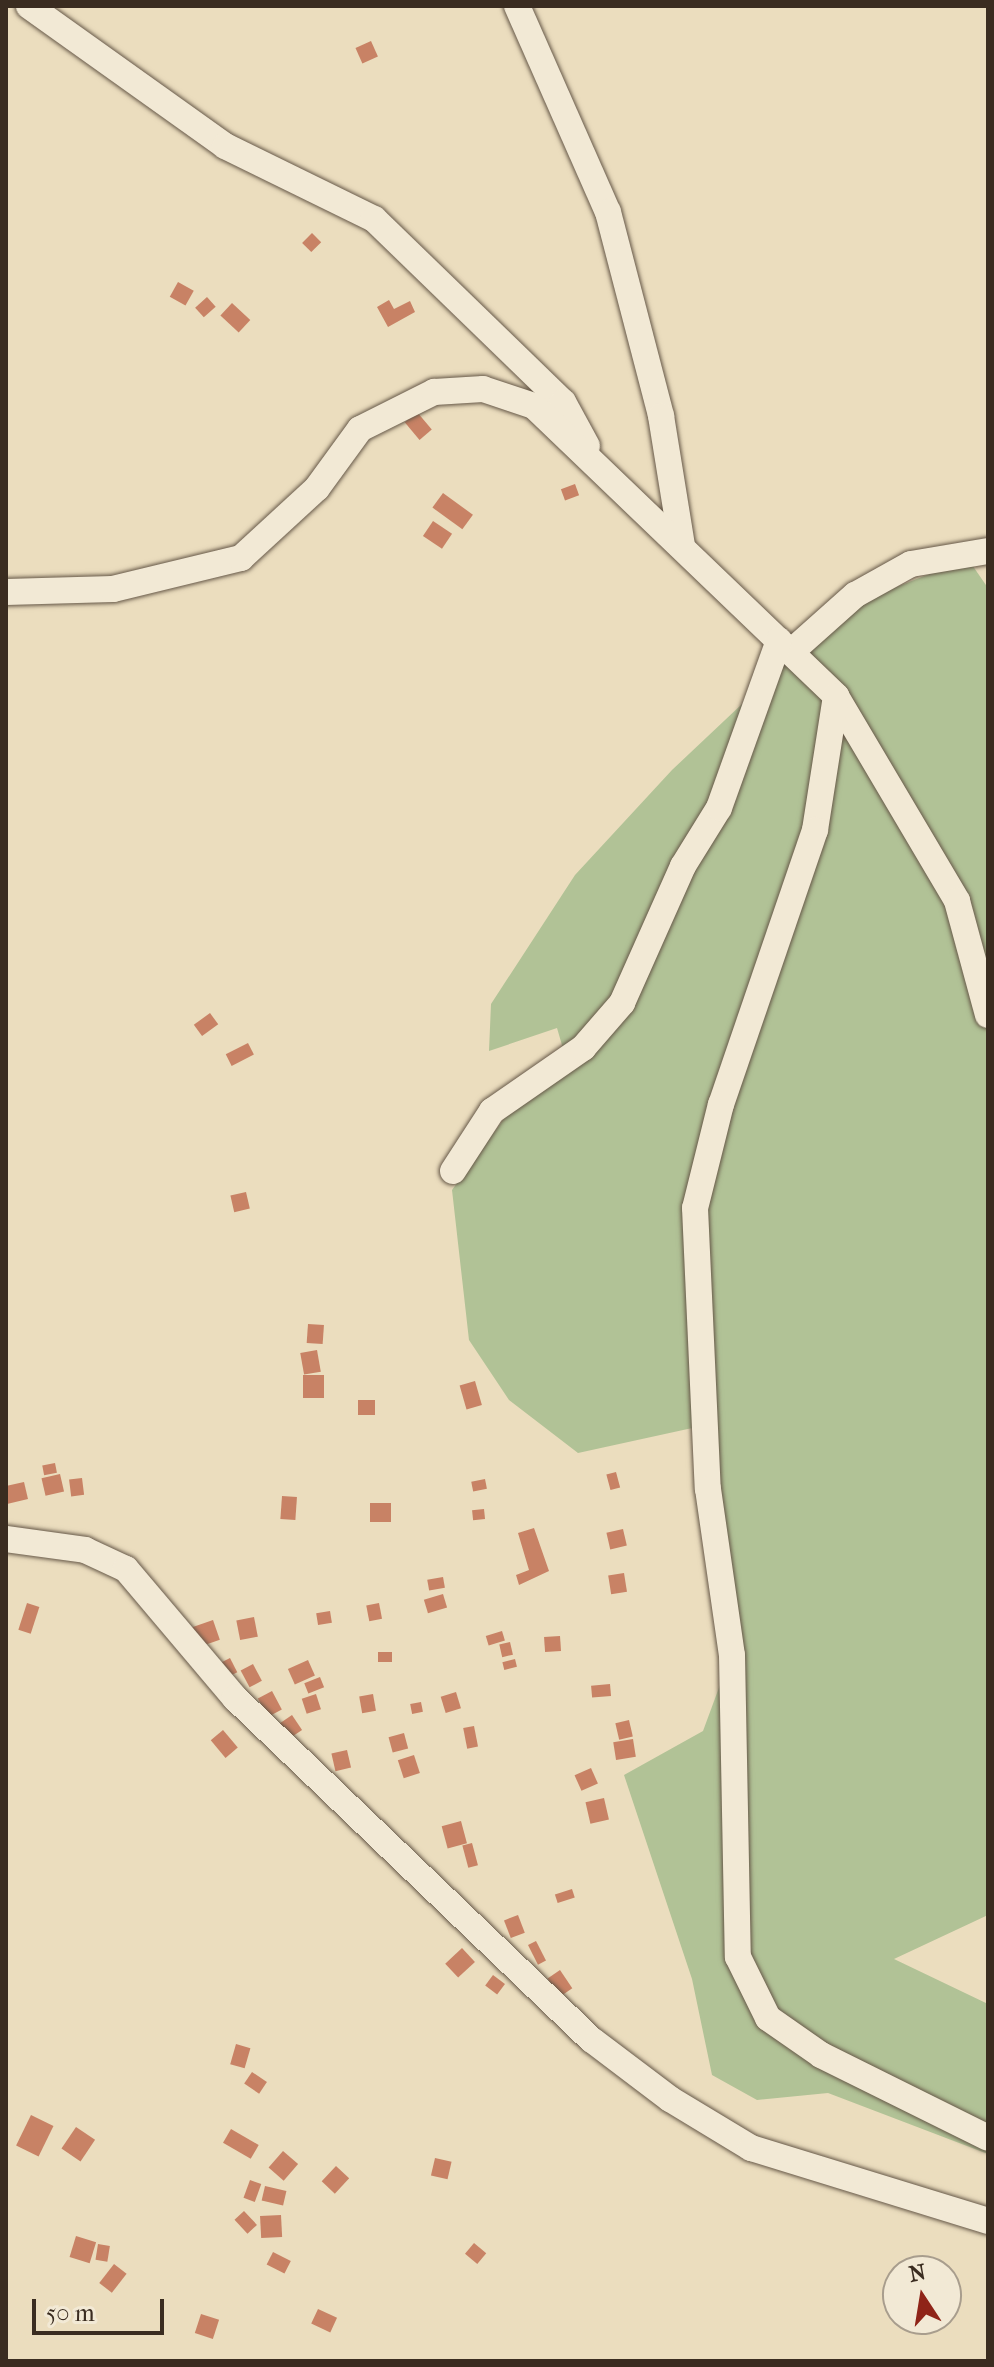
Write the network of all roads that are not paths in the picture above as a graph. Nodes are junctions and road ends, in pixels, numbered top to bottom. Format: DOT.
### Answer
graph roads {
  1 [pos="29,6"];
  2 [pos="517,6"];
  3 [pos="597,465"];
  4 [pos="682,545"];
  5 [pos="988,551"];
  6 [pos="6,592"];
  7 [pos="785,646"];
  8 [pos="836,696"];
  9 [pos="988,1015"];
  10 [pos="453,1171"];
  11 [pos="6,1539"];
  12 [pos="988,2138"];
  13 [pos="988,2221"];
  1 -- 3 [label="street"];
  2 -- 4 [label="street"];
  3 -- 4 [label="street"];
  3 -- 6 [label="street"];
  4 -- 7 [label="street"];
  5 -- 7 [label="street"];
  7 -- 8 [label="street"];
  7 -- 10 [label="street"];
  8 -- 9 [label="street"];
  8 -- 12 [label="street"];
  11 -- 13 [label="street"];
}
